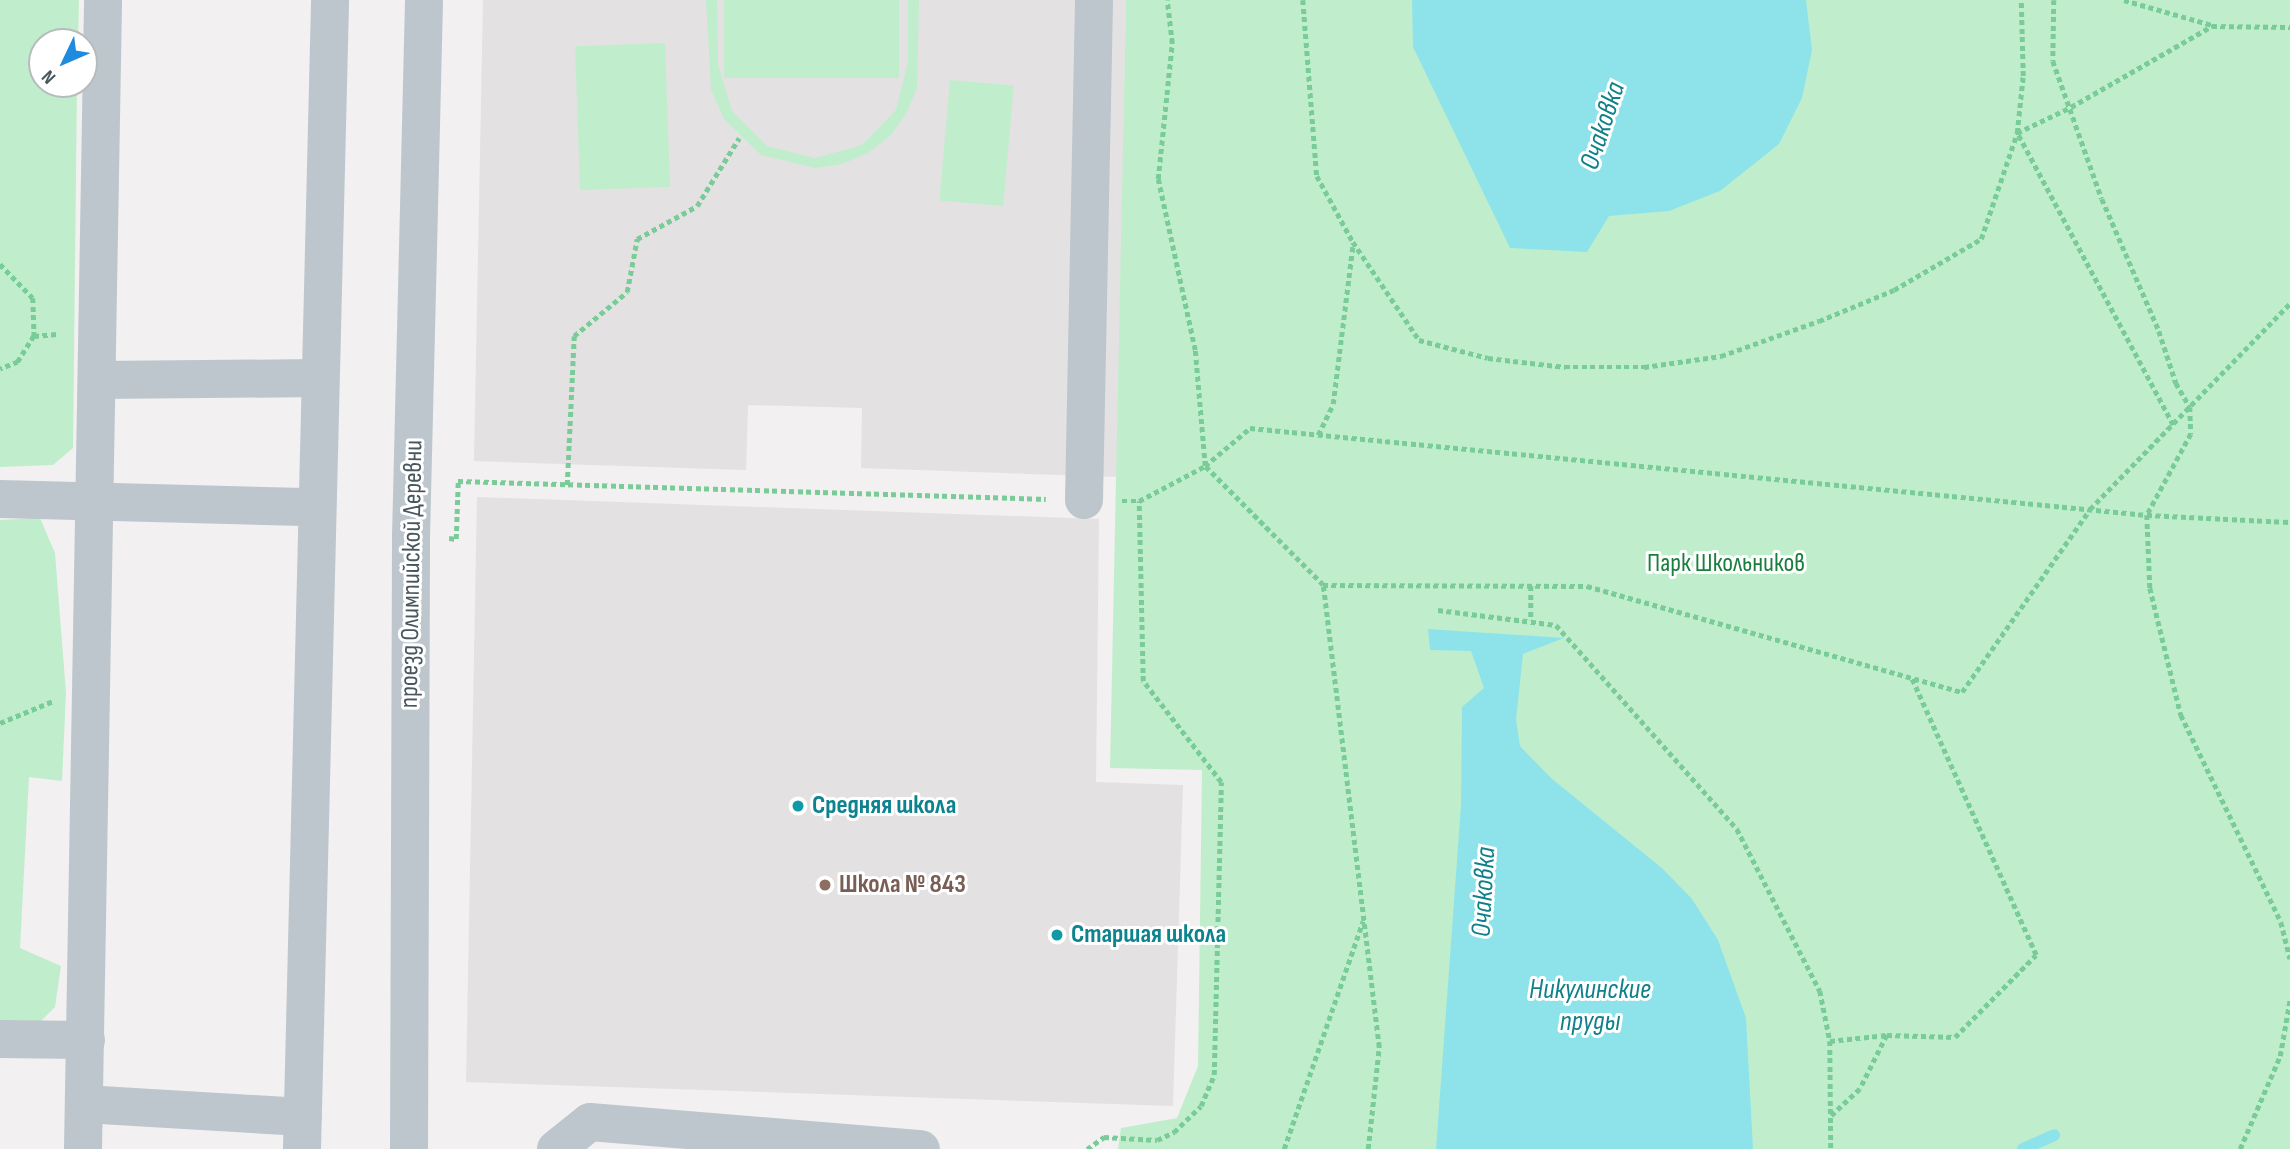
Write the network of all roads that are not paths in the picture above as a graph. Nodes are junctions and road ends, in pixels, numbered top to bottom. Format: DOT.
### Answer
graph roads {
  1 [pos="103,0"];
  2 [pos="330,0"];
  3 [pos="424,0"];
  4 [pos="1094,0"];
  5 [pos="319,378"];
  6 [pos="98,380"];
  7 [pos="0,499"];
  8 [pos="1084,500"];
  9 [pos="96,501"];
  10 [pos="315,507"];
  11 [pos="0,1039"];
  12 [pos="86,1040"];
  13 [pos="84,1104"];
  14 [pos="302,1133"];
  15 [pos="876,1148"];
  16 [pos="83,1149"];
  17 [pos="409,1149"];
  18 [pos="556,1149"];
  19 [pos="921,1149"];
  1 -- 6 [label="street"];
  2 -- 5 [label="street"];
  3 -- 17 [label="street, проезд Олимпийской Деревни"];
  4 -- 8 [label="street"];
  5 -- 6 [label="street"];
  5 -- 10 [label="street"];
  6 -- 9 [label="street"];
  7 -- 9 [label="street"];
  9 -- 10 [label="street"];
  9 -- 12 [label="street"];
  10 -- 14 [label="street"];
  11 -- 12 [label="street"];
  12 -- 13 [label="street"];
  13 -- 14 [label="street"];
  13 -- 16 [label="street"];
  15 -- 18 [label="street"];
  15 -- 19 [label="street"];
}
